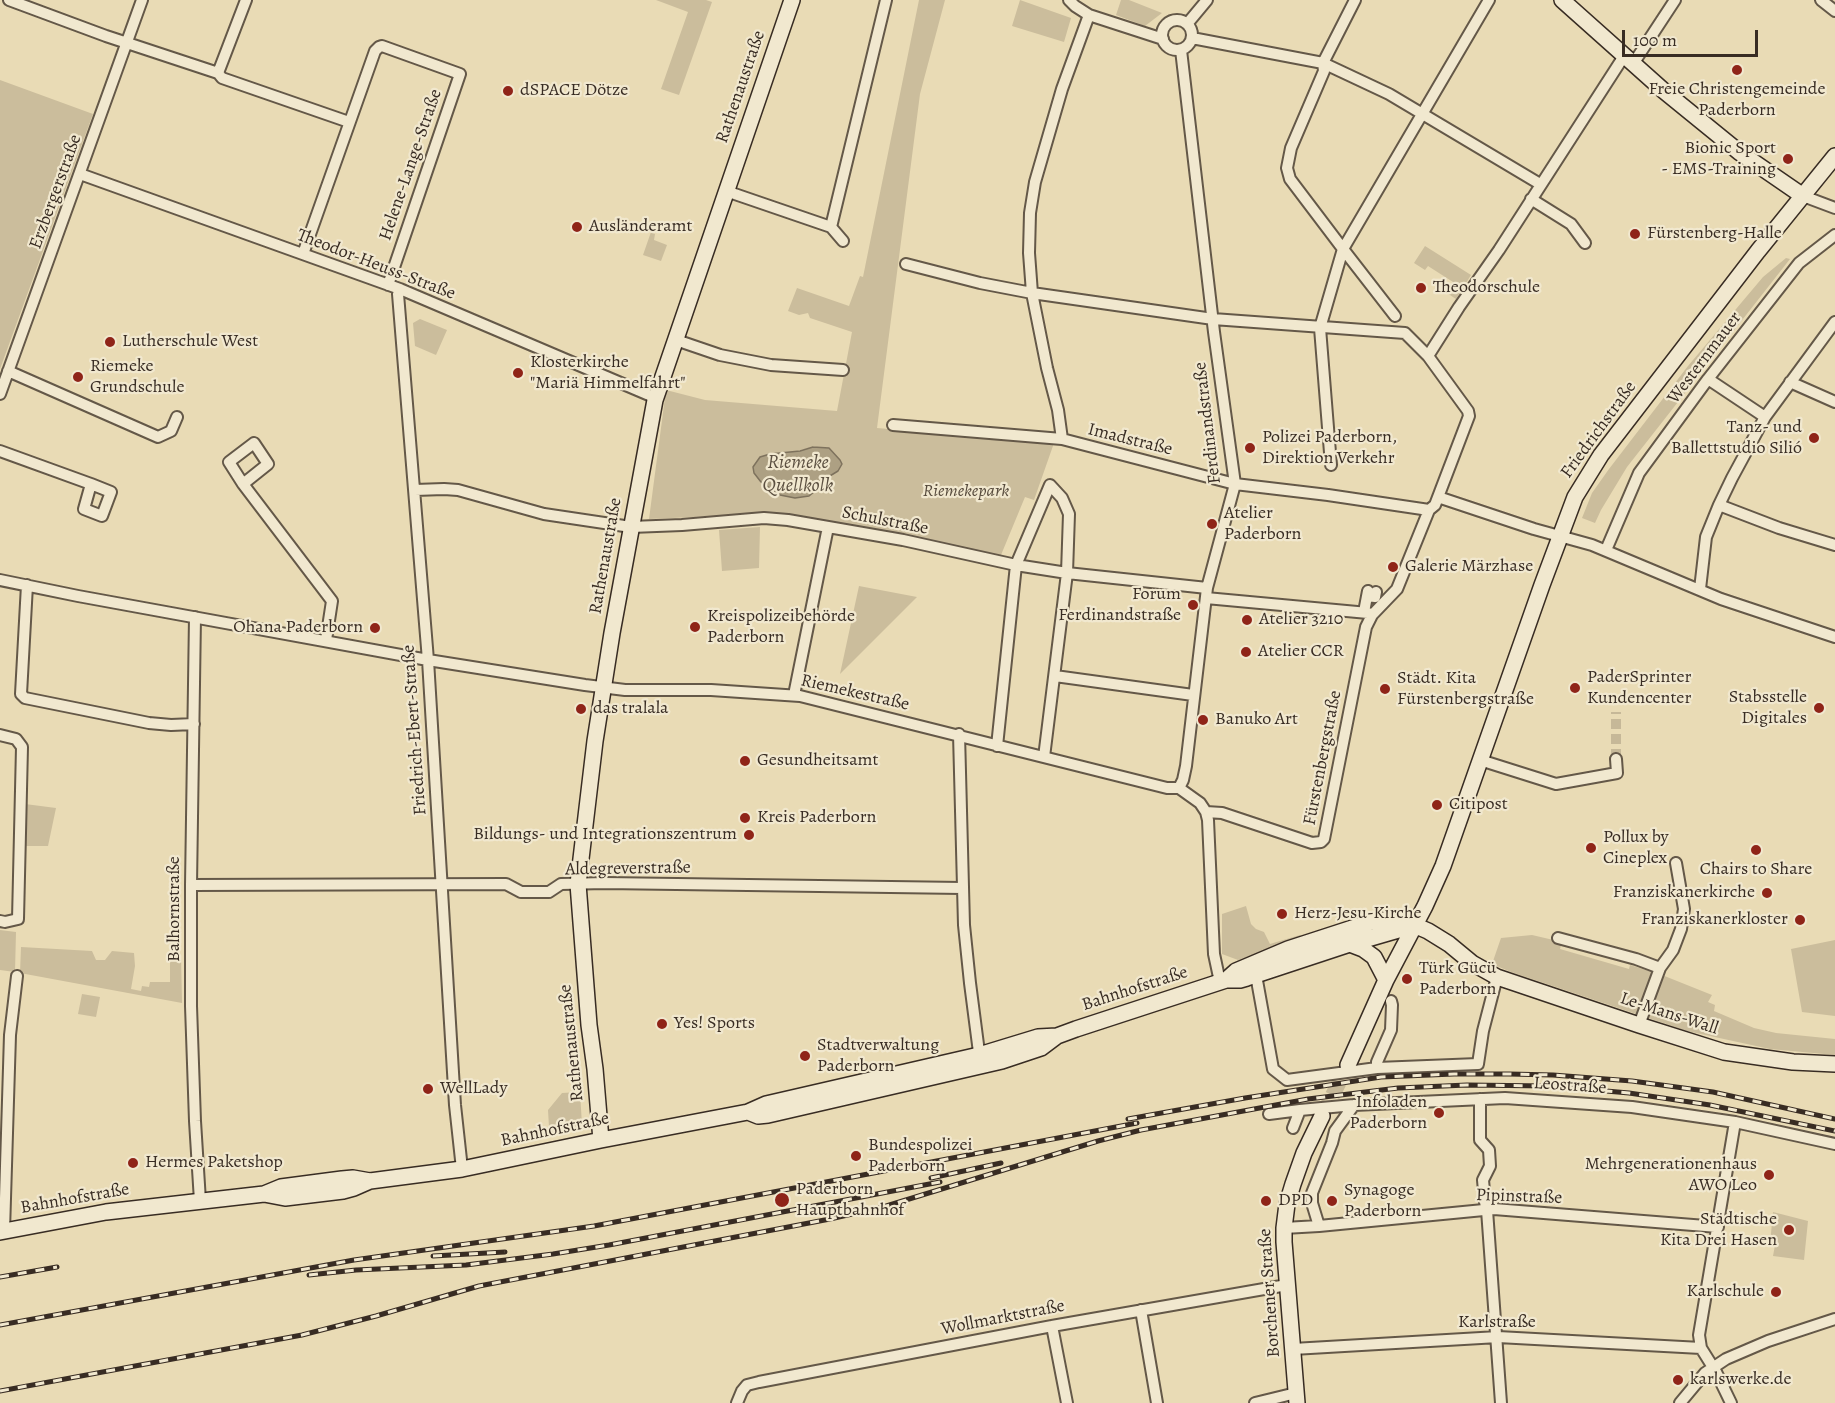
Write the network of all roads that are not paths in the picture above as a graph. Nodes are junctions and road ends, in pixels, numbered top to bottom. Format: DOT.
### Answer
graph roads {
  1 [pos="9,0"];
  2 [pos="142,0"];
  3 [pos="246,0"];
  4 [pos="792,0"];
  5 [pos="886,0"];
  6 [pos="1069,0"];
  7 [pos="1207,0"];
  8 [pos="1355,0"];
  9 [pos="1489,0"];
  10 [pos="1562,0"];
  11 [pos="1675,0"];
  12 [pos="1821,0"];
  13 [pos="1835,11"];
  14 [pos="1089,15"];
  15 [pos="1187,24"];
  16 [pos="1192,38"];
  17 [pos="1163,39"];
  18 [pos="127,43"];
  19 [pos="1181,50"];
  20 [pos="1629,60"];
  21 [pos="1323,63"];
  22 [pos="218,73"];
  23 [pos="1422,114"];
  24 [pos="349,123"];
  25 [pos="1835,156"];
  26 [pos="80,174"];
  27 [pos="1540,184"];
  28 [pos="726,191"];
  29 [pos="1803,196"];
  30 [pos="1531,199"];
  31 [pos="1835,208"];
  32 [pos="831,227"];
  33 [pos="1835,235"];
  34 [pos="843,241"];
  35 [pos="1585,243"];
  36 [pos="1343,249"];
  37 [pos="303,255"];
  38 [pos="906,264"];
  39 [pos="388,285"];
  40 [pos="399,289"];
  41 [pos="1032,293"];
  42 [pos="1395,316"];
  43 [pos="1213,319"];
  44 [pos="1835,322"];
  45 [pos="1320,328"];
  46 [pos="676,340"];
  47 [pos="1428,356"];
  48 [pos="843,370"];
  49 [pos="8,371"];
  50 [pos="1708,379"];
  51 [pos="1790,382"];
  52 [pos="0,394"];
  53 [pos="656,398"];
  54 [pos="1835,402"];
  55 [pos="177,417"];
  56 [pos="1765,417"];
  57 [pos="892,425"];
  58 [pos="1062,439"];
  59 [pos="0,451"];
  60 [pos="1331,465"];
  61 [pos="91,484"];
  62 [pos="243,484"];
  63 [pos="1234,484"];
  64 [pos="415,490"];
  65 [pos="1437,497"];
  66 [pos="1719,505"];
  67 [pos="1429,510"];
  68 [pos="631,527"];
  69 [pos="828,527"];
  70 [pos="1560,536"];
  71 [pos="1835,545"];
  72 [pos="1606,550"];
  73 [pos="1016,564"];
  74 [pos="1067,573"];
  75 [pos="0,580"];
  76 [pos="27,585"];
  77 [pos="1700,589"];
  78 [pos="1207,593"];
  79 [pos="1370,593"];
  80 [pos="1368,614"];
  81 [pos="195,617"];
  82 [pos="1835,637"];
  83 [pos="326,640"];
  84 [pos="428,660"];
  85 [pos="1055,676"];
  86 [pos="604,687"];
  87 [pos="794,695"];
  88 [pos="1194,695"];
  89 [pos="194,724"];
  90 [pos="0,735"];
  91 [pos="959,735"];
  92 [pos="997,746"];
  93 [pos="1044,757"];
  94 [pos="1616,759"];
  95 [pos="1480,760"];
  96 [pos="1179,788"];
  97 [pos="1206,812"];
  98 [pos="1676,863"];
  99 [pos="442,884"];
  100 [pos="578,884"];
  101 [pos="191,885"];
  102 [pos="962,888"];
  103 [pos="0,921"];
  104 [pos="1414,925"];
  105 [pos="1558,938"];
  106 [pos="1350,944"];
  107 [pos="1660,968"];
  108 [pos="1256,975"];
  109 [pos="16,976"];
  110 [pos="1497,977"];
  111 [pos="1386,980"];
  112 [pos="1223,981"];
  113 [pos="1390,1001"];
  114 [pos="1639,1025"];
  115 [pos="980,1061"];
  116 [pos="1835,1064"];
  117 [pos="1348,1065"];
  118 [pos="1377,1068"];
  119 [pos="1480,1099"];
  120 [pos="1354,1105"];
  121 [pos="1300,1110"];
  122 [pos="1269,1114"];
  123 [pos="1322,1116"];
  124 [pos="1736,1122"];
  125 [pos="1293,1128"];
  126 [pos="601,1140"];
  127 [pos="1835,1144"];
  128 [pos="462,1169"];
  129 [pos="200,1201"];
  130 [pos="1488,1210"];
  131 [pos="1319,1226"];
  132 [pos="1718,1227"];
  133 [pos="1284,1228"];
  134 [pos="2,1232"];
  135 [pos="1287,1285"];
  136 [pos="1141,1310"];
  137 [pos="1835,1319"];
  138 [pos="1052,1326"];
  139 [pos="1498,1337"];
  140 [pos="1701,1348"];
  141 [pos="1293,1349"];
  142 [pos="1713,1367"];
  143 [pos="1296,1398"];
  144 [pos="737,1403"];
  145 [pos="1067,1403"];
  146 [pos="1157,1403"];
  147 [pos="1255,1403"];
  148 [pos="1501,1403"];
  149 [pos="1680,1403"];
  150 [pos="1731,1403"];
  1 -- 18 [label="street"];
  2 -- 18 [label="street, Erzbergerstraße"];
  3 -- 22 [label="street"];
  4 -- 28 [label="main road, Rathenaustraße"];
  5 -- 32 [label="street"];
  6 -- 14 [label="street"];
  7 -- 15 [label="street"];
  8 -- 21 [label="street"];
  9 -- 23 [label="street"];
  10 -- 20 [label="main road"];
  11 -- 20 [label="street"];
  12 -- 13 [label="street"];
  14 -- 17 [label="street"];
  14 -- 41 [label="street"];
  15 -- 16 [label="street"];
  15 -- 17 [label="street"];
  16 -- 19 [label="street"];
  16 -- 21 [label="street"];
  17 -- 19 [label="street"];
  18 -- 22 [label="street"];
  18 -- 26 [label="street, Erzbergerstraße"];
  19 -- 43 [label="street, Ferdinandstraße"];
  20 -- 27 [label="street"];
  20 -- 29 [label="main road"];
  21 -- 23 [label="street"];
  21 -- 36 [label="street"];
  22 -- 24 [label="street"];
  23 -- 27 [label="street"];
  23 -- 36 [label="street"];
  24 -- 37 [label="street, Helene-Lange-Straße"];
  24 -- 39 [label="street, Helene-Lange-Straße"];
  25 -- 29 [label="main road, Friedrichstraße"];
  26 -- 37 [label="street, Theodor-Heuss-Straße"];
  26 -- 49 [label="street, Erzbergerstraße"];
  27 -- 30 [label="street"];
  28 -- 32 [label="street"];
  28 -- 46 [label="main road, Rathenaustraße"];
  29 -- 31 [label="street"];
  29 -- 70 [label="main road, Friedrichstraße"];
  30 -- 35 [label="street"];
  30 -- 47 [label="street"];
  32 -- 34 [label="street"];
  33 -- 50 [label="street, Westernmauer"];
  36 -- 42 [label="street"];
  36 -- 45 [label="street"];
  37 -- 39 [label="street, Theodor-Heuss-Straße"];
  38 -- 41 [label="street"];
  39 -- 40 [label="street, Theodor-Heuss-Straße"];
  40 -- 53 [label="street, Theodor-Heuss-Straße"];
  40 -- 64 [label="street, Friedrich-Ebert-Straße"];
  41 -- 43 [label="street"];
  41 -- 58 [label="street"];
  43 -- 45 [label="street"];
  43 -- 63 [label="street, Ferdinandstraße"];
  44 -- 51 [label="street"];
  45 -- 47 [label="street, Fürstenbergstraße"];
  45 -- 60 [label="street"];
  46 -- 48 [label="street"];
  46 -- 53 [label="main road, Rathenaustraße"];
  47 -- 65 [label="street, Fürstenbergstraße"];
  49 -- 52 [label="street, Erzbergerstraße"];
  49 -- 55 [label="street"];
  50 -- 56 [label="street"];
  50 -- 72 [label="street, Westernmauer"];
  51 -- 54 [label="street"];
  51 -- 56 [label="street"];
  53 -- 68 [label="main road, Rathenaustraße"];
  56 -- 66 [label="street"];
  57 -- 58 [label="street, Imadstraße"];
  58 -- 63 [label="street, Imadstraße"];
  59 -- 61 [label="street"];
  62 -- 83 [label="street"];
  63 -- 67 [label="street, Imadstraße"];
  63 -- 78 [label="street, Ferdinandstraße"];
  64 -- 68 [label="street, Schulstraße"];
  64 -- 84 [label="street, Friedrich-Ebert-Straße"];
  65 -- 67 [label="street, Fürstenbergstraße"];
  65 -- 70 [label="street"];
  66 -- 71 [label="street"];
  66 -- 77 [label="street"];
  67 -- 80 [label="street, Fürstenbergstraße"];
  68 -- 69 [label="street, Schulstraße"];
  68 -- 86 [label="main road, Rathenaustraße"];
  69 -- 73 [label="street, Schulstraße"];
  69 -- 87 [label="street"];
  70 -- 72 [label="street"];
  70 -- 95 [label="main road, Friedrichstraße"];
  72 -- 77 [label="street"];
  73 -- 74 [label="street, Schulstraße"];
  73 -- 74 [label="street"];
  73 -- 92 [label="street"];
  74 -- 78 [label="street, Schulstraße"];
  74 -- 85 [label="street"];
  75 -- 76 [label="street, Riemekestraße"];
  76 -- 81 [label="street, Riemekestraße"];
  76 -- 89 [label="street"];
  77 -- 82 [label="street"];
  78 -- 80 [label="street, Schulstraße"];
  78 -- 88 [label="street, Ferdinandstraße"];
  79 -- 80 [label="street, Fürstenbergstraße"];
  80 -- 97 [label="street, Fürstenbergstraße"];
  81 -- 83 [label="street, Riemekestraße"];
  81 -- 89 [label="street, Balhornstraße"];
  83 -- 84 [label="street, Riemekestraße"];
  84 -- 86 [label="street, Riemekestraße"];
  84 -- 99 [label="street, Friedrich-Ebert-Straße"];
  85 -- 88 [label="street"];
  85 -- 93 [label="street"];
  86 -- 87 [label="street, Riemekestraße"];
  86 -- 100 [label="main road, Rathenaustraße"];
  87 -- 91 [label="street, Riemekestraße"];
  88 -- 96 [label="street, Ferdinandstraße"];
  89 -- 101 [label="street, Balhornstraße"];
  90 -- 103 [label="street"];
  91 -- 92 [label="street, Riemekestraße"];
  91 -- 102 [label="street"];
  92 -- 93 [label="street, Riemekestraße"];
  93 -- 96 [label="street, Riemekestraße"];
  94 -- 95 [label="street"];
  95 -- 104 [label="main road, Friedrichstraße"];
  96 -- 97 [label="street, Riemekestraße"];
  97 -- 112 [label="street"];
  98 -- 107 [label="street"];
  99 -- 100 [label="street, Aldegreverstraße"];
  99 -- 101 [label="street, Aldegreverstraße"];
  99 -- 128 [label="street, Friedrich-Ebert-Straße"];
  100 -- 102 [label="street, Aldegreverstraße"];
  100 -- 126 [label="main road, Rathenaustraße"];
  101 -- 129 [label="street, Balhornstraße"];
  102 -- 115 [label="street"];
  104 -- 106 [label="main road, Bahnhofstraße"];
  104 -- 110 [label="main road, Le-Mans-Wall"];
  104 -- 111 [label="main road"];
  104 -- 112 [label="main road, Bahnhofstraße"];
  105 -- 107 [label="street"];
  106 -- 108 [label="main road, Bahnhofstraße"];
  106 -- 111 [label="main road"];
  107 -- 114 [label="street"];
  108 -- 112 [label="main road, Bahnhofstraße"];
  108 -- 118 [label="street"];
  109 -- 134 [label="street"];
  110 -- 114 [label="main road, Le-Mans-Wall"];
  110 -- 118 [label="street"];
  111 -- 117 [label="main road"];
  112 -- 115 [label="main road, Bahnhofstraße"];
  113 -- 118 [label="street"];
  114 -- 116 [label="main road, Le-Mans-Wall"];
  115 -- 126 [label="main road, Bahnhofstraße"];
  119 -- 120 [label="street, Leostraße"];
  119 -- 124 [label="street, Leostraße"];
  119 -- 130 [label="street"];
  120 -- 121 [label="street, Leostraße"];
  120 -- 131 [label="street"];
  121 -- 122 [label="street, Leostraße"];
  121 -- 125 [label="street"];
  123 -- 133 [label="main road, Borchener Straße"];
  124 -- 127 [label="street, Leostraße"];
  124 -- 132 [label="street"];
  126 -- 128 [label="main road, Bahnhofstraße"];
  128 -- 129 [label="main road, Bahnhofstraße"];
  129 -- 134 [label="main road, Bahnhofstraße"];
  130 -- 131 [label="street, Pipinstraße"];
  130 -- 132 [label="street, Pipinstraße"];
  130 -- 139 [label="street"];
  131 -- 133 [label="street, Pipinstraße"];
  132 -- 140 [label="street"];
  133 -- 135 [label="main road, Borchener Straße"];
  135 -- 136 [label="street, Wollmarktstraße"];
  135 -- 141 [label="main road, Borchener Straße"];
  136 -- 138 [label="street, Wollmarktstraße"];
  136 -- 146 [label="street"];
  137 -- 142 [label="street"];
  138 -- 144 [label="street, Wollmarktstraße"];
  138 -- 145 [label="street"];
  139 -- 140 [label="street, Karlstraße"];
  139 -- 141 [label="street, Karlstraße"];
  139 -- 148 [label="street"];
  140 -- 142 [label="street"];
  141 -- 143 [label="main road, Borchener Straße"];
  142 -- 149 [label="street"];
  142 -- 150 [label="street"];
  143 -- 147 [label="street"];
}
